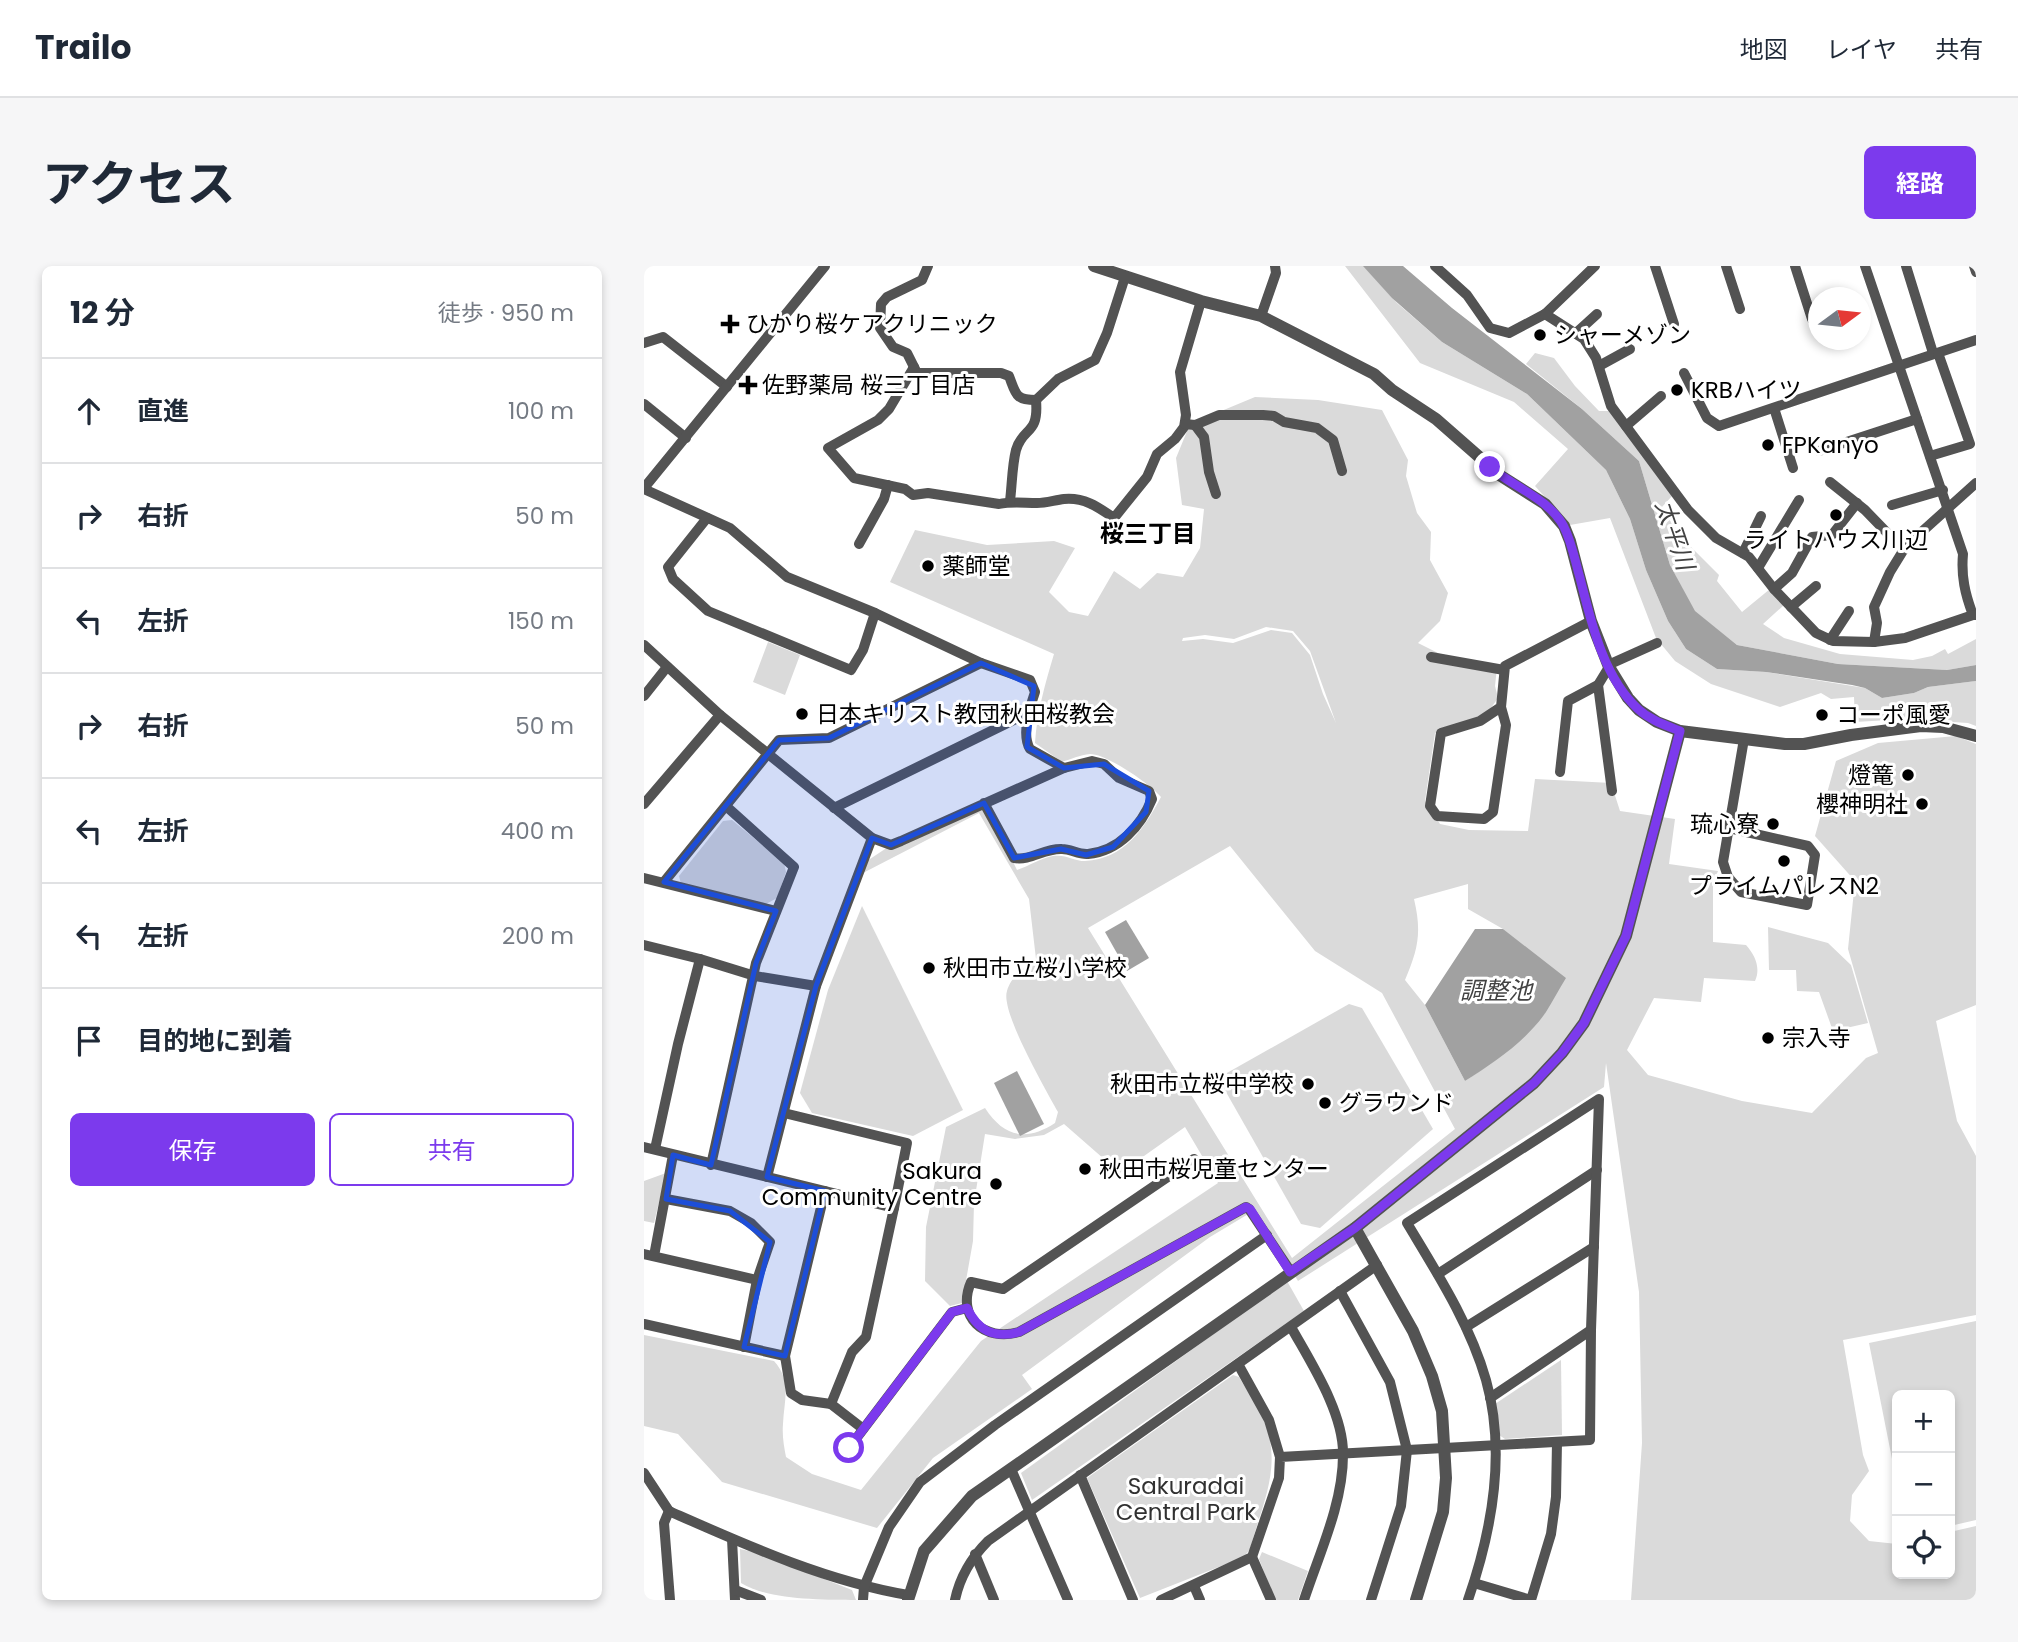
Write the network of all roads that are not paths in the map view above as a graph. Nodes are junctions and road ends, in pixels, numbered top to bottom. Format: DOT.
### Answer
graph roads {
  1 [pos="825,266"];
  2 [pos="928,266"];
  3 [pos="1094,266"];
  4 [pos="1275,266"];
  5 [pos="1436,266"];
  6 [pos="1595,266"];
  7 [pos="1655,266"];
  8 [pos="1726,266"];
  9 [pos="1795,266"];
  10 [pos="1865,266"];
  11 [pos="1906,266"];
  12 [pos="1974,266"];
  13 [pos="1976,272"];
  14 [pos="1125,277"];
  15 [pos="1202,301"];
  16 [pos="1808,306"];
  17 [pos="1741,309"];
  18 [pos="1545,314"];
  19 [pos="1597,314"];
  20 [pos="1261,316"];
  21 [pos="1674,324"];
  22 [pos="1576,334"];
  23 [pos="1976,340"];
  24 [pos="644,343"];
  25 [pos="1630,349"];
  26 [pos="1936,353"];
  27 [pos="1899,365"];
  28 [pos="1599,366"];
  29 [pos="914,367"];
  30 [pos="1684,373"];
  31 [pos="727,387"];
  32 [pos="1661,396"];
  33 [pos="1036,400"];
  34 [pos="644,404"];
  35 [pos="1774,408"];
  36 [pos="1917,419"];
  37 [pos="1190,424"];
  38 [pos="1626,426"];
  39 [pos="685,438"];
  40 [pos="1819,451"];
  41 [pos="1930,456"];
  42 [pos="1793,468"];
  43 [pos="1342,471"];
  44 [pos="1830,482"];
  45 [pos="1976,483"];
  46 [pos="888,485"];
  47 [pos="644,489"];
  48 [pos="1943,490"];
  49 [pos="1216,494"];
  50 [pos="1799,500"];
  51 [pos="1010,501"];
  52 [pos="1857,503"];
  53 [pos="1892,505"];
  54 [pos="1949,510"];
  55 [pos="1761,516"];
  56 [pos="707,518"];
  57 [pos="859,544"];
  58 [pos="1906,546"];
  59 [pos="1743,553"];
  60 [pos="1758,568"];
  61 [pos="1816,586"];
  62 [pos="1774,589"];
  63 [pos="1791,607"];
  64 [pos="1849,611"];
  65 [pos="875,613"];
  66 [pos="1974,615"];
  67 [pos="1591,621"];
  68 [pos="1830,640"];
  69 [pos="1874,642"];
  70 [pos="1657,643"];
  71 [pos="644,645"];
  72 [pos="1431,657"];
  73 [pos="981,663"];
  74 [pos="1609,666"];
  75 [pos="667,667"];
  76 [pos="1504,670"];
  77 [pos="1598,685"];
  78 [pos="644,696"];
  79 [pos="1501,707"];
  80 [pos="1028,713"];
  81 [pos="720,715"];
  82 [pos="1680,731"];
  83 [pos="1976,736"];
  84 [pos="1744,739"];
  85 [pos="769,755"];
  86 [pos="1064,768"];
  87 [pos="1560,772"];
  88 [pos="1612,791"];
  89 [pos="984,803"];
  90 [pos="644,804"];
  91 [pos="727,807"];
  92 [pos="834,808"];
  93 [pos="1729,828"];
  94 [pos="872,838"];
  95 [pos="644,878"];
  96 [pos="664,882"];
  97 [pos="776,911"];
  98 [pos="644,946"];
  99 [pos="700,959"];
  100 [pos="755,976"];
  101 [pos="816,986"];
  102 [pos="784,1113"];
  103 [pos="649,1148"];
  104 [pos="673,1155"];
  105 [pos="1194,1159"];
  106 [pos="710,1165"];
  107 [pos="1597,1170"];
  108 [pos="767,1177"];
  109 [pos="825,1191"];
  110 [pos="666,1199"];
  111 [pos="894,1208"];
  112 [pos="1355,1228"];
  113 [pos="1267,1235"];
  114 [pos="1594,1247"];
  115 [pos="649,1255"];
  116 [pos="1377,1265"];
  117 [pos="1290,1272"];
  118 [pos="1438,1274"];
  119 [pos="757,1280"];
  120 [pos="1340,1291"];
  121 [pos="967,1308"];
  122 [pos="644,1324"];
  123 [pos="1291,1327"];
  124 [pos="1466,1327"];
  125 [pos="1591,1330"];
  126 [pos="744,1347"];
  127 [pos="785,1356"];
  128 [pos="1238,1364"];
  129 [pos="1490,1398"];
  130 [pos="831,1404"];
  131 [pos="862,1428"];
  132 [pos="1557,1442"];
  133 [pos="1496,1444"];
  134 [pos="849,1448"];
  135 [pos="1445,1448"];
  136 [pos="1407,1450"];
  137 [pos="1343,1454"];
  138 [pos="1280,1457"];
  139 [pos="1011,1469"];
  140 [pos="644,1473"];
  141 [pos="1080,1475"];
  142 [pos="1030,1509"];
  143 [pos="669,1511"];
  144 [pos="732,1539"];
  145 [pos="975,1554"];
  146 [pos="1252,1557"];
  147 [pos="1474,1583"];
  148 [pos="1194,1586"];
  149 [pos="864,1587"];
  150 [pos="735,1595"];
  151 [pos="908,1598"];
  152 [pos="670,1600"];
  153 [pos="761,1600"];
  154 [pos="863,1600"];
  155 [pos="955,1600"];
  156 [pos="994,1600"];
  157 [pos="1068,1600"];
  158 [pos="1133,1600"];
  159 [pos="1161,1600"];
  160 [pos="1200,1600"];
  161 [pos="1271,1600"];
  162 [pos="1304,1600"];
  163 [pos="1371,1600"];
  164 [pos="1416,1600"];
  165 [pos="1468,1600"];
  166 [pos="1531,1600"];
  1 -- 31 [label="street"];
  2 -- 29 [label="street"];
  3 -- 14 [label="street"];
  4 -- 20 [label="street"];
  5 -- 18 [label="street"];
  6 -- 18 [label="street"];
  7 -- 21 [label="street"];
  8 -- 17 [label="street"];
  9 -- 16 [label="street"];
  10 -- 27 [label="street"];
  11 -- 26 [label="street"];
  12 -- 13 [label="street"];
  14 -- 15 [label="street"];
  14 -- 33 [label="street"];
  15 -- 20 [label="street"];
  15 -- 37 [label="street"];
  18 -- 22 [label="street"];
  19 -- 22 [label="street"];
  20 -- 67 [label="street"];
  22 -- 28 [label="street"];
  23 -- 26 [label="street"];
  24 -- 31 [label="street"];
  25 -- 28 [label="street"];
  26 -- 27 [label="street"];
  26 -- 41 [label="street"];
  27 -- 35 [label="street"];
  27 -- 36 [label="street"];
  28 -- 38 [label="street"];
  29 -- 33 [label="street"];
  29 -- 46 [label="street"];
  30 -- 35 [label="street"];
  31 -- 39 [label="street"];
  32 -- 38 [label="street"];
  33 -- 51 [label="street"];
  34 -- 39 [label="street"];
  35 -- 42 [label="street"];
  36 -- 40 [label="street"];
  36 -- 41 [label="street"];
  37 -- 43 [label="street"];
  37 -- 49 [label="street"];
  37 -- 51 [label="street"];
  38 -- 59 [label="street"];
  39 -- 47 [label="street"];
  41 -- 48 [label="street"];
  44 -- 52 [label="street"];
  45 -- 54 [label="street"];
  46 -- 51 [label="street"];
  46 -- 57 [label="street"];
  47 -- 56 [label="street"];
  48 -- 53 [label="street"];
  48 -- 54 [label="street"];
  50 -- 60 [label="street"];
  52 -- 58 [label="street"];
  52 -- 62 [label="street"];
  54 -- 58 [label="street"];
  54 -- 66 [label="street"];
  55 -- 59 [label="street"];
  56 -- 65 [label="street"];
  56 -- 65 [label="street"];
  58 -- 69 [label="street"];
  59 -- 60 [label="street"];
  60 -- 62 [label="street"];
  61 -- 63 [label="street"];
  62 -- 63 [label="street"];
  63 -- 68 [label="street"];
  64 -- 68 [label="street"];
  65 -- 73 [label="street"];
  66 -- 69 [label="street"];
  67 -- 74 [label="street"];
  67 -- 76 [label="street"];
  68 -- 69 [label="street"];
  70 -- 74 [label="street"];
  71 -- 75 [label="street"];
  72 -- 76 [label="street"];
  73 -- 80 [label="street"];
  73 -- 85 [label="street"];
  74 -- 77 [label="street"];
  74 -- 82 [label="street"];
  75 -- 78 [label="street"];
  75 -- 81 [label="street"];
  76 -- 79 [label="street"];
  77 -- 87 [label="street"];
  77 -- 88 [label="street"];
  79 -- 79 [label="street"];
  80 -- 86 [label="street"];
  80 -- 92 [label="street"];
  81 -- 85 [label="street"];
  81 -- 90 [label="street"];
  82 -- 84 [label="street"];
  82 -- 112 [label="street"];
  83 -- 84 [label="street"];
  84 -- 93 [label="street"];
  85 -- 91 [label="street"];
  85 -- 92 [label="street"];
  86 -- 89 [label="street"];
  86 -- 89 [label="street"];
  89 -- 94 [label="street"];
  91 -- 96 [label="street"];
  91 -- 97 [label="street"];
  92 -- 94 [label="street"];
  93 -- 93 [label="street"];
  94 -- 101 [label="street"];
  95 -- 96 [label="street"];
  96 -- 97 [label="street"];
  97 -- 100 [label="street"];
  98 -- 99 [label="street"];
  99 -- 100 [label="street"];
  99 -- 103 [label="street"];
  100 -- 101 [label="street"];
  100 -- 106 [label="street"];
  101 -- 102 [label="street"];
  102 -- 108 [label="street"];
  102 -- 111 [label="street"];
  103 -- 104 [label="street"];
  104 -- 106 [label="street"];
  104 -- 110 [label="street"];
  105 -- 121 [label="street"];
  106 -- 108 [label="street"];
  107 -- 114 [label="street"];
  107 -- 118 [label="street"];
  107 -- 118 [label="street"];
  108 -- 109 [label="street"];
  109 -- 111 [label="street"];
  109 -- 127 [label="street"];
  110 -- 115 [label="street"];
  110 -- 119 [label="street"];
  111 -- 130 [label="street"];
  112 -- 116 [label="street"];
  112 -- 117 [label="street"];
  113 -- 117 [label="street"];
  113 -- 121 [label="street"];
  113 -- 149 [label="street"];
  114 -- 124 [label="street"];
  114 -- 125 [label="street"];
  115 -- 119 [label="street"];
  116 -- 120 [label="street"];
  116 -- 135 [label="street"];
  117 -- 139 [label="street"];
  118 -- 124 [label="street"];
  119 -- 126 [label="street"];
  120 -- 123 [label="street"];
  120 -- 136 [label="street"];
  121 -- 131 [label="street"];
  122 -- 126 [label="street"];
  123 -- 128 [label="street"];
  123 -- 137 [label="street"];
  124 -- 129 [label="street"];
  125 -- 129 [label="street"];
  125 -- 132 [label="street"];
  126 -- 127 [label="street"];
  127 -- 130 [label="street"];
  128 -- 138 [label="street"];
  128 -- 141 [label="street"];
  129 -- 133 [label="street"];
  130 -- 131 [label="street"];
  131 -- 134 [label="street"];
  132 -- 133 [label="street"];
  132 -- 166 [label="street"];
  133 -- 135 [label="street"];
  133 -- 147 [label="street"];
  135 -- 136 [label="street"];
  135 -- 164 [label="street"];
  136 -- 137 [label="street"];
  136 -- 163 [label="street"];
  137 -- 138 [label="street"];
  137 -- 162 [label="street"];
  138 -- 146 [label="street"];
  139 -- 142 [label="street"];
  139 -- 151 [label="street"];
  140 -- 143 [label="street"];
  141 -- 142 [label="street"];
  141 -- 158 [label="street"];
  142 -- 145 [label="street"];
  142 -- 157 [label="street"];
  143 -- 144 [label="street"];
  143 -- 152 [label="street"];
  144 -- 149 [label="street"];
  144 -- 150 [label="street"];
  145 -- 155 [label="street"];
  145 -- 156 [label="street"];
  146 -- 148 [label="street"];
  146 -- 161 [label="street"];
  147 -- 165 [label="street"];
  147 -- 166 [label="street"];
  148 -- 159 [label="street"];
  148 -- 160 [label="street"];
  149 -- 151 [label="street"];
  149 -- 154 [label="street"];
  150 -- 153 [label="street"];
}
